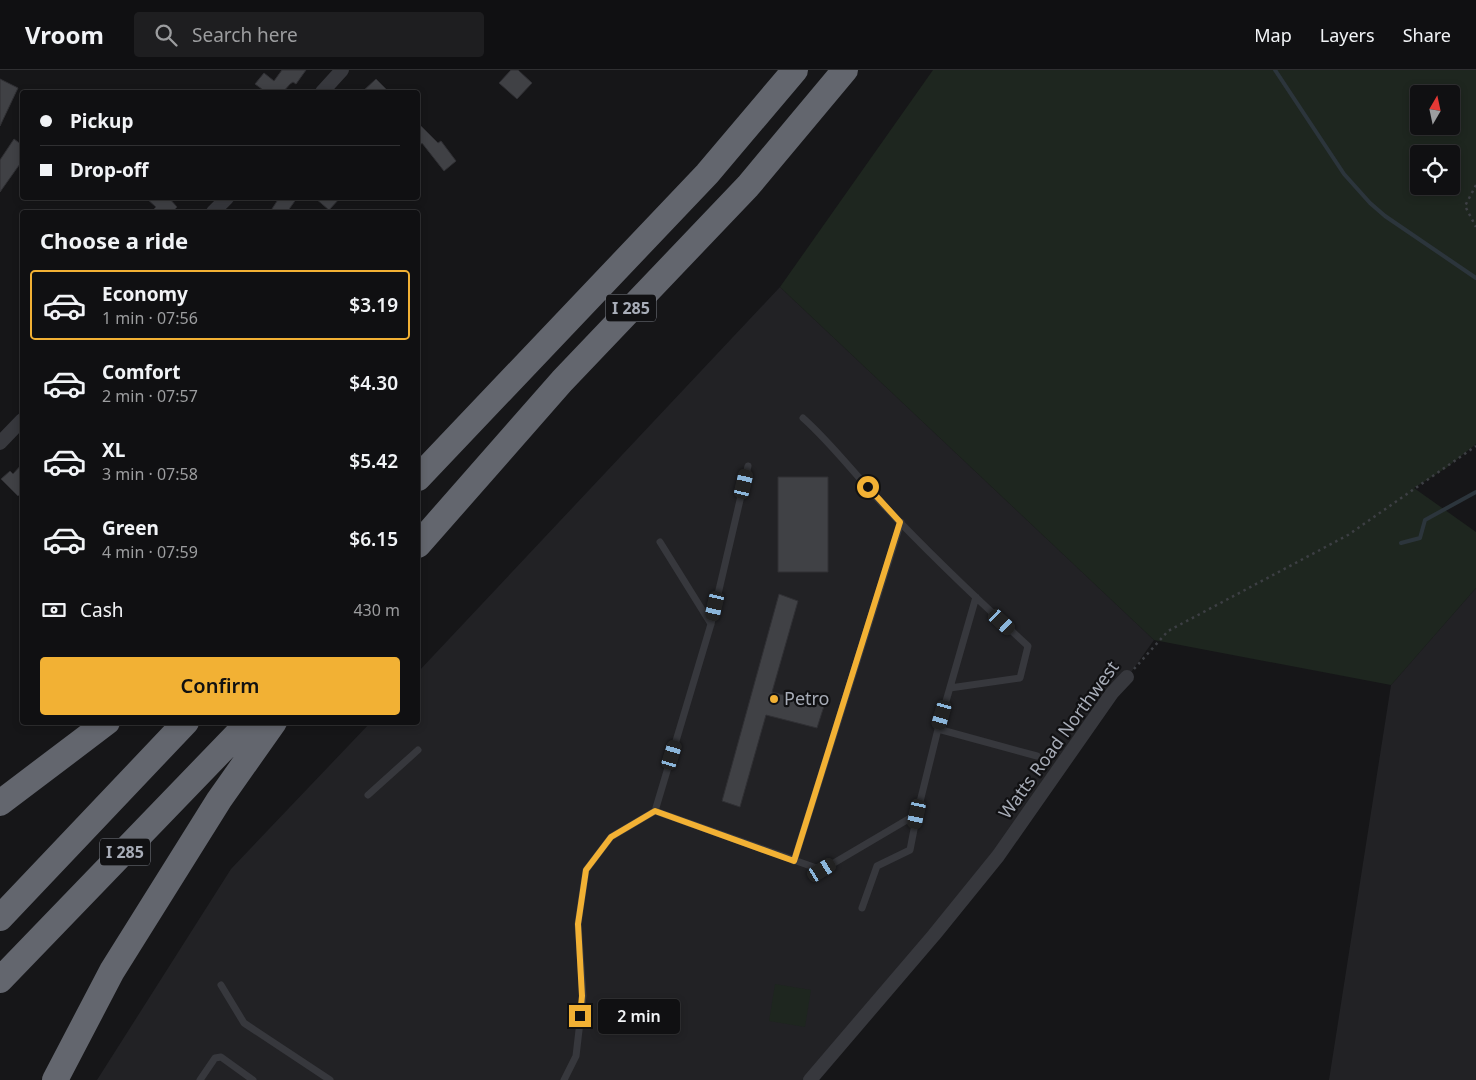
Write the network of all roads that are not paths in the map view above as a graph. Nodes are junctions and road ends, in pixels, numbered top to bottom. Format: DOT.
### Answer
graph roads {
  1 [pos="342,70"];
  2 [pos="795,70"];
  3 [pos="846,70"];
  4 [pos="324,90"];
  5 [pos="225,200"];
  6 [pos="215,210"];
  7 [pos="803,418"];
  8 [pos="20,422"];
  9 [pos="462,432"];
  10 [pos="0,443"];
  11 [pos="748,466"];
  12 [pos="420,468"];
  13 [pos="420,476"];
  14 [pos="900,522"];
  15 [pos="660,542"];
  16 [pos="420,543"];
  17 [pos="976,597"];
  18 [pos="711,624"];
  19 [pos="1127,677"];
  20 [pos="950,688"];
  21 [pos="103,725"];
  22 [pos="183,725"];
  23 [pos="246,725"];
  24 [pos="272,725"];
  25 [pos="938,729"];
  26 [pos="418,750"];
  27 [pos="1038,756"];
  28 [pos="368,795"];
  29 [pos="0,803"];
  30 [pos="655,811"];
  31 [pos="917,814"];
  32 [pos="794,861"];
  33 [pos="862,908"];
  34 [pos="0,918"];
  35 [pos="0,980"];
  36 [pos="221,985"];
  37 [pos="54,1080"];
  38 [pos="200,1080"];
  39 [pos="254,1080"];
  40 [pos="330,1080"];
  41 [pos="564,1080"];
  42 [pos="810,1080"];
  1 -- 4 [label="street"];
  2 -- 9 [label="highway, I 285"];
  3 -- 16 [label="highway, I 285"];
  5 -- 6 [label="street"];
  7 -- 14 [label="lane"];
  8 -- 10 [label="street"];
  9 -- 12 [label="highway"];
  9 -- 13 [label="highway, I 285"];
  11 -- 18 [label="lane"];
  14 -- 17 [label="lane"];
  14 -- 32 [label="lane"];
  15 -- 18 [label="lane"];
  17 -- 20 [label="lane"];
  17 -- 20 [label="lane"];
  18 -- 30 [label="lane"];
  19 -- 42 [label="street, Watts Road Northwest"];
  20 -- 25 [label="lane"];
  21 -- 29 [label="highway"];
  22 -- 34 [label="highway, I 285"];
  23 -- 35 [label="highway, I 285"];
  24 -- 37 [label="highway"];
  25 -- 27 [label="lane"];
  25 -- 31 [label="lane"];
  26 -- 28 [label="lane"];
  30 -- 32 [label="lane"];
  30 -- 41 [label="lane"];
  31 -- 32 [label="lane"];
  31 -- 33 [label="lane"];
  36 -- 40 [label="lane"];
  38 -- 39 [label="lane"];
}
